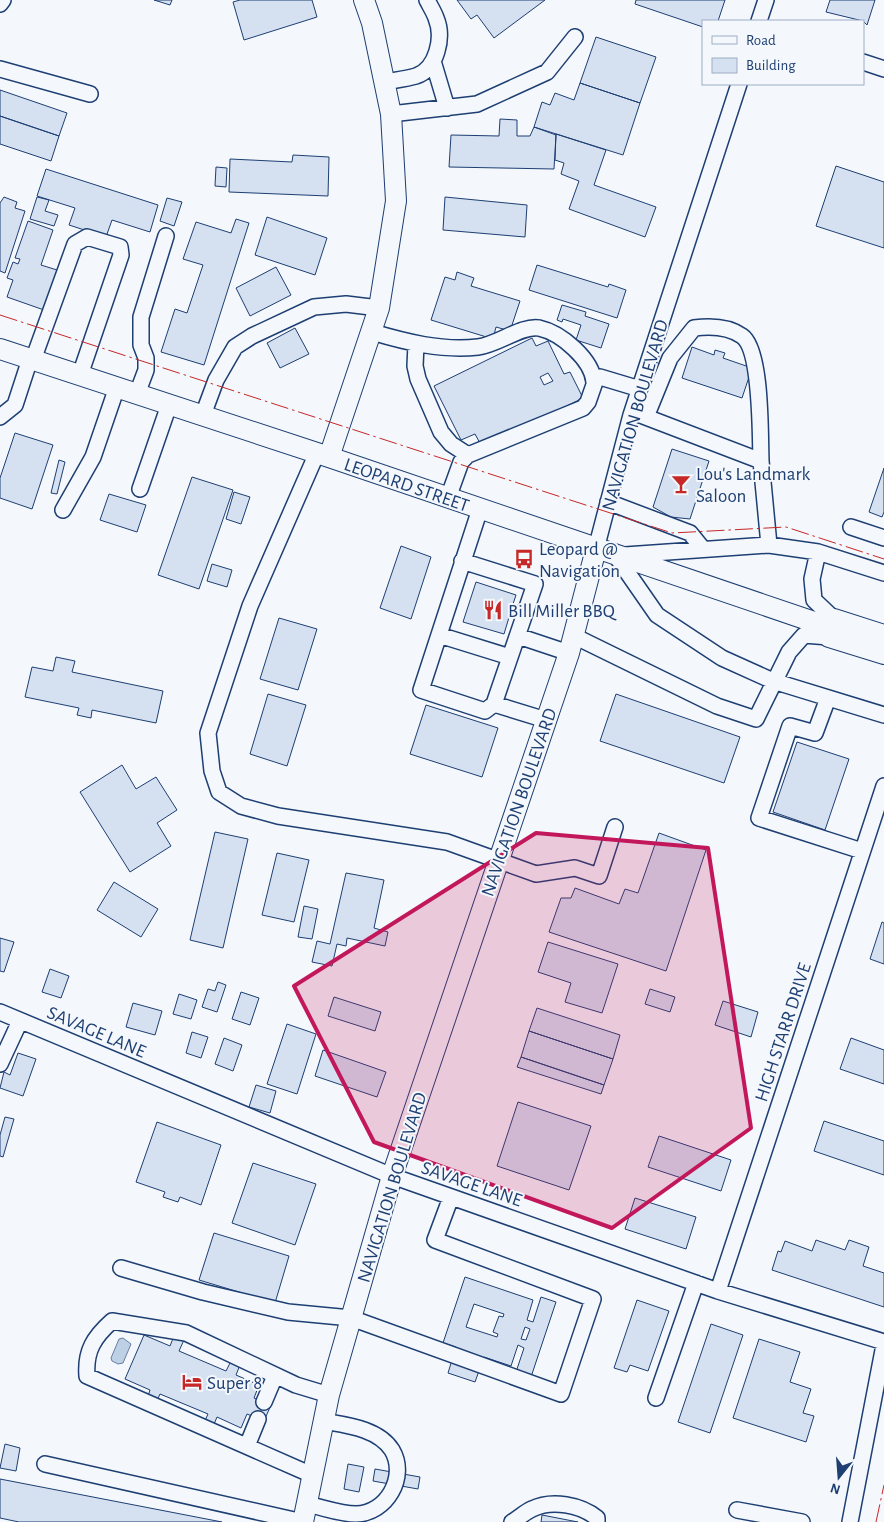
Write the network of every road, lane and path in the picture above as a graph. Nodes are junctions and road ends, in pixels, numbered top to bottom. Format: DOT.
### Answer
graph roads {
  1 [pos="3,0"];
  2 [pos="364,0"];
  3 [pos="427,0"];
  4 [pos="766,0"];
  5 [pos="0,4"];
  6 [pos="759,20"];
  7 [pos="575,37"];
  8 [pos="433,61"];
  9 [pos="864,62"];
  10 [pos="0,69"];
  11 [pos="884,69"];
  12 [pos="384,82"];
  13 [pos="739,85"];
  14 [pos="90,94"];
  15 [pos="447,108"];
  16 [pos="391,114"];
  17 [pos="166,236"];
  18 [pos="380,308"];
  19 [pos="372,332"];
  20 [pos="416,344"];
  21 [pos="0,349"];
  22 [pos="31,359"];
  23 [pos="80,375"];
  24 [pos="594,382"];
  25 [pos="117,387"];
  26 [pos="640,389"];
  27 [pos="137,394"];
  28 [pos="169,405"];
  29 [pos="639,414"];
  30 [pos="203,416"];
  31 [pos="0,417"];
  32 [pos="323,455"];
  33 [pos="468,455"];
  34 [pos="761,461"];
  35 [pos="140,489"];
  36 [pos="448,498"];
  37 [pos="608,502"];
  38 [pos="480,509"];
  39 [pos="63,510"];
  40 [pos="851,527"];
  41 [pos="884,538"];
  42 [pos="769,545"];
  43 [pos="596,549"];
  44 [pos="704,549"];
  45 [pos="818,552"];
  46 [pos="616,556"];
  47 [pos="462,561"];
  48 [pos="884,573"];
  49 [pos="832,628"];
  50 [pos="439,635"];
  51 [pos="884,635"];
  52 [pos="518,636"];
  53 [pos="572,644"];
  54 [pos="884,654"];
  55 [pos="510,657"];
  56 [pos="773,681"];
  57 [pos="828,698"];
  58 [pos="494,704"];
  59 [pos="884,716"];
  60 [pos="546,720"];
  61 [pos="884,786"];
  62 [pos="615,827"];
  63 [pos="862,851"];
  64 [pos="497,861"];
  65 [pos="0,1012"];
  66 [pos="20,1021"];
  67 [pos="0,1064"];
  68 [pos="392,1176"];
  69 [pos="451,1197"];
  70 [pos="121,1268"];
  71 [pos="696,1283"];
  72 [pos="718,1291"];
  73 [pos="351,1318"];
  74 [pos="884,1343"];
  75 [pos="275,1376"];
  76 [pos="329,1395"];
  77 [pos="656,1398"];
  78 [pos="264,1402"];
  79 [pos="258,1419"];
  80 [pos="323,1421"];
  81 [pos="247,1446"];
  82 [pos="45,1464"];
  83 [pos="312,1475"];
  84 [pos="736,1510"];
  85 [pos="304,1516"];
  86 [pos="512,1522"];
  87 [pos="598,1522"];
  88 [pos="802,1522"];
  89 [pos="850,1522"];
  1 -- 5 [label="street"];
  2 -- 12 [label="main road"];
  3 -- 8 [label="street"];
  4 -- 6 [label="street"];
  7 -- 15 [label="street"];
  8 -- 12 [label="street"];
  8 -- 15 [label="street"];
  9 -- 11 [label="street"];
  10 -- 14 [label="street"];
  12 -- 16 [label="main road"];
  13 -- 26 [label="street, NAVIGATION BOULEVARD"];
  15 -- 16 [label="street"];
  16 -- 18 [label="main road"];
  17 -- 27 [label="street"];
  18 -- 19 [label="main road"];
  18 -- 30 [label="street"];
  19 -- 20 [label="street"];
  19 -- 32 [label="main road"];
  20 -- 24 [label="street"];
  20 -- 33 [label="street"];
  21 -- 22 [label="main road, LEOPARD STREET"];
  22 -- 23 [label="main road, LEOPARD STREET"];
  22 -- 23 [label="street"];
  22 -- 31 [label="street"];
  23 -- 25 [label="main road, LEOPARD STREET"];
  24 -- 26 [label="street"];
  24 -- 33 [label="street"];
  25 -- 27 [label="main road, LEOPARD STREET"];
  25 -- 39 [label="street"];
  26 -- 29 [label="street, NAVIGATION BOULEVARD"];
  27 -- 28 [label="main road, LEOPARD STREET"];
  28 -- 30 [label="main road, LEOPARD STREET"];
  28 -- 35 [label="street"];
  29 -- 34 [label="street"];
  29 -- 34 [label="street"];
  29 -- 37 [label="street, NAVIGATION BOULEVARD"];
  30 -- 32 [label="main road, LEOPARD STREET"];
  32 -- 36 [label="main road, LEOPARD STREET"];
  32 -- 64 [label="street"];
  33 -- 36 [label="street"];
  34 -- 42 [label="street"];
  36 -- 38 [label="main road, LEOPARD STREET"];
  37 -- 43 [label="street, NAVIGATION BOULEVARD"];
  37 -- 44 [label="street"];
  38 -- 43 [label="main road, LEOPARD STREET"];
  38 -- 47 [label="street"];
  40 -- 41 [label="street"];
  42 -- 44 [label="street"];
  42 -- 45 [label="street"];
  43 -- 46 [label="main road, LEOPARD STREET"];
  43 -- 53 [label="main road, NAVIGATION BOULEVARD"];
  44 -- 46 [label="street"];
  45 -- 48 [label="street"];
  45 -- 49 [label="street"];
  46 -- 49 [label="main road, LEOPARD STREET"];
  46 -- 56 [label="street"];
  47 -- 50 [label="street"];
  47 -- 52 [label="street"];
  49 -- 51 [label="main road, LEOPARD STREET"];
  49 -- 54 [label="main road, LEOPARD STREET"];
  49 -- 56 [label="street"];
  50 -- 55 [label="street"];
  50 -- 58 [label="street"];
  52 -- 53 [label="street"];
  52 -- 55 [label="street"];
  53 -- 56 [label="street"];
  53 -- 60 [label="main road, NAVIGATION BOULEVARD"];
  55 -- 58 [label="street"];
  56 -- 57 [label="street"];
  57 -- 59 [label="street"];
  57 -- 63 [label="street"];
  58 -- 60 [label="street"];
  60 -- 64 [label="main road, NAVIGATION BOULEVARD"];
  61 -- 63 [label="street, HIGH STARR DRIVE"];
  62 -- 64 [label="street"];
  63 -- 72 [label="street, HIGH STARR DRIVE"];
  64 -- 68 [label="main road, NAVIGATION BOULEVARD"];
  65 -- 66 [label="street, SAVAGE LANE"];
  66 -- 67 [label="street"];
  66 -- 68 [label="street, SAVAGE LANE"];
  68 -- 69 [label="street, SAVAGE LANE"];
  68 -- 73 [label="main road, NAVIGATION BOULEVARD"];
  69 -- 71 [label="street, SAVAGE LANE"];
  69 -- 73 [label="street"];
  70 -- 73 [label="street"];
  71 -- 72 [label="street, SAVAGE LANE"];
  71 -- 77 [label="street"];
  72 -- 74 [label="street, SAVAGE LANE"];
  73 -- 76 [label="main road, NAVIGATION BOULEVARD"];
  74 -- 89 [label="street"];
  75 -- 76 [label="street"];
  75 -- 78 [label="street"];
  75 -- 81 [label="street"];
  76 -- 80 [label="main road, NAVIGATION BOULEVARD"];
  79 -- 81 [label="street"];
  80 -- 83 [label="main road, NAVIGATION BOULEVARD"];
  80 -- 85 [label="street"];
  81 -- 83 [label="street"];
  82 -- 85 [label="street"];
  83 -- 85 [label="main road, NAVIGATION BOULEVARD"];
  84 -- 88 [label="street"];
  86 -- 87 [label="street"];
}
